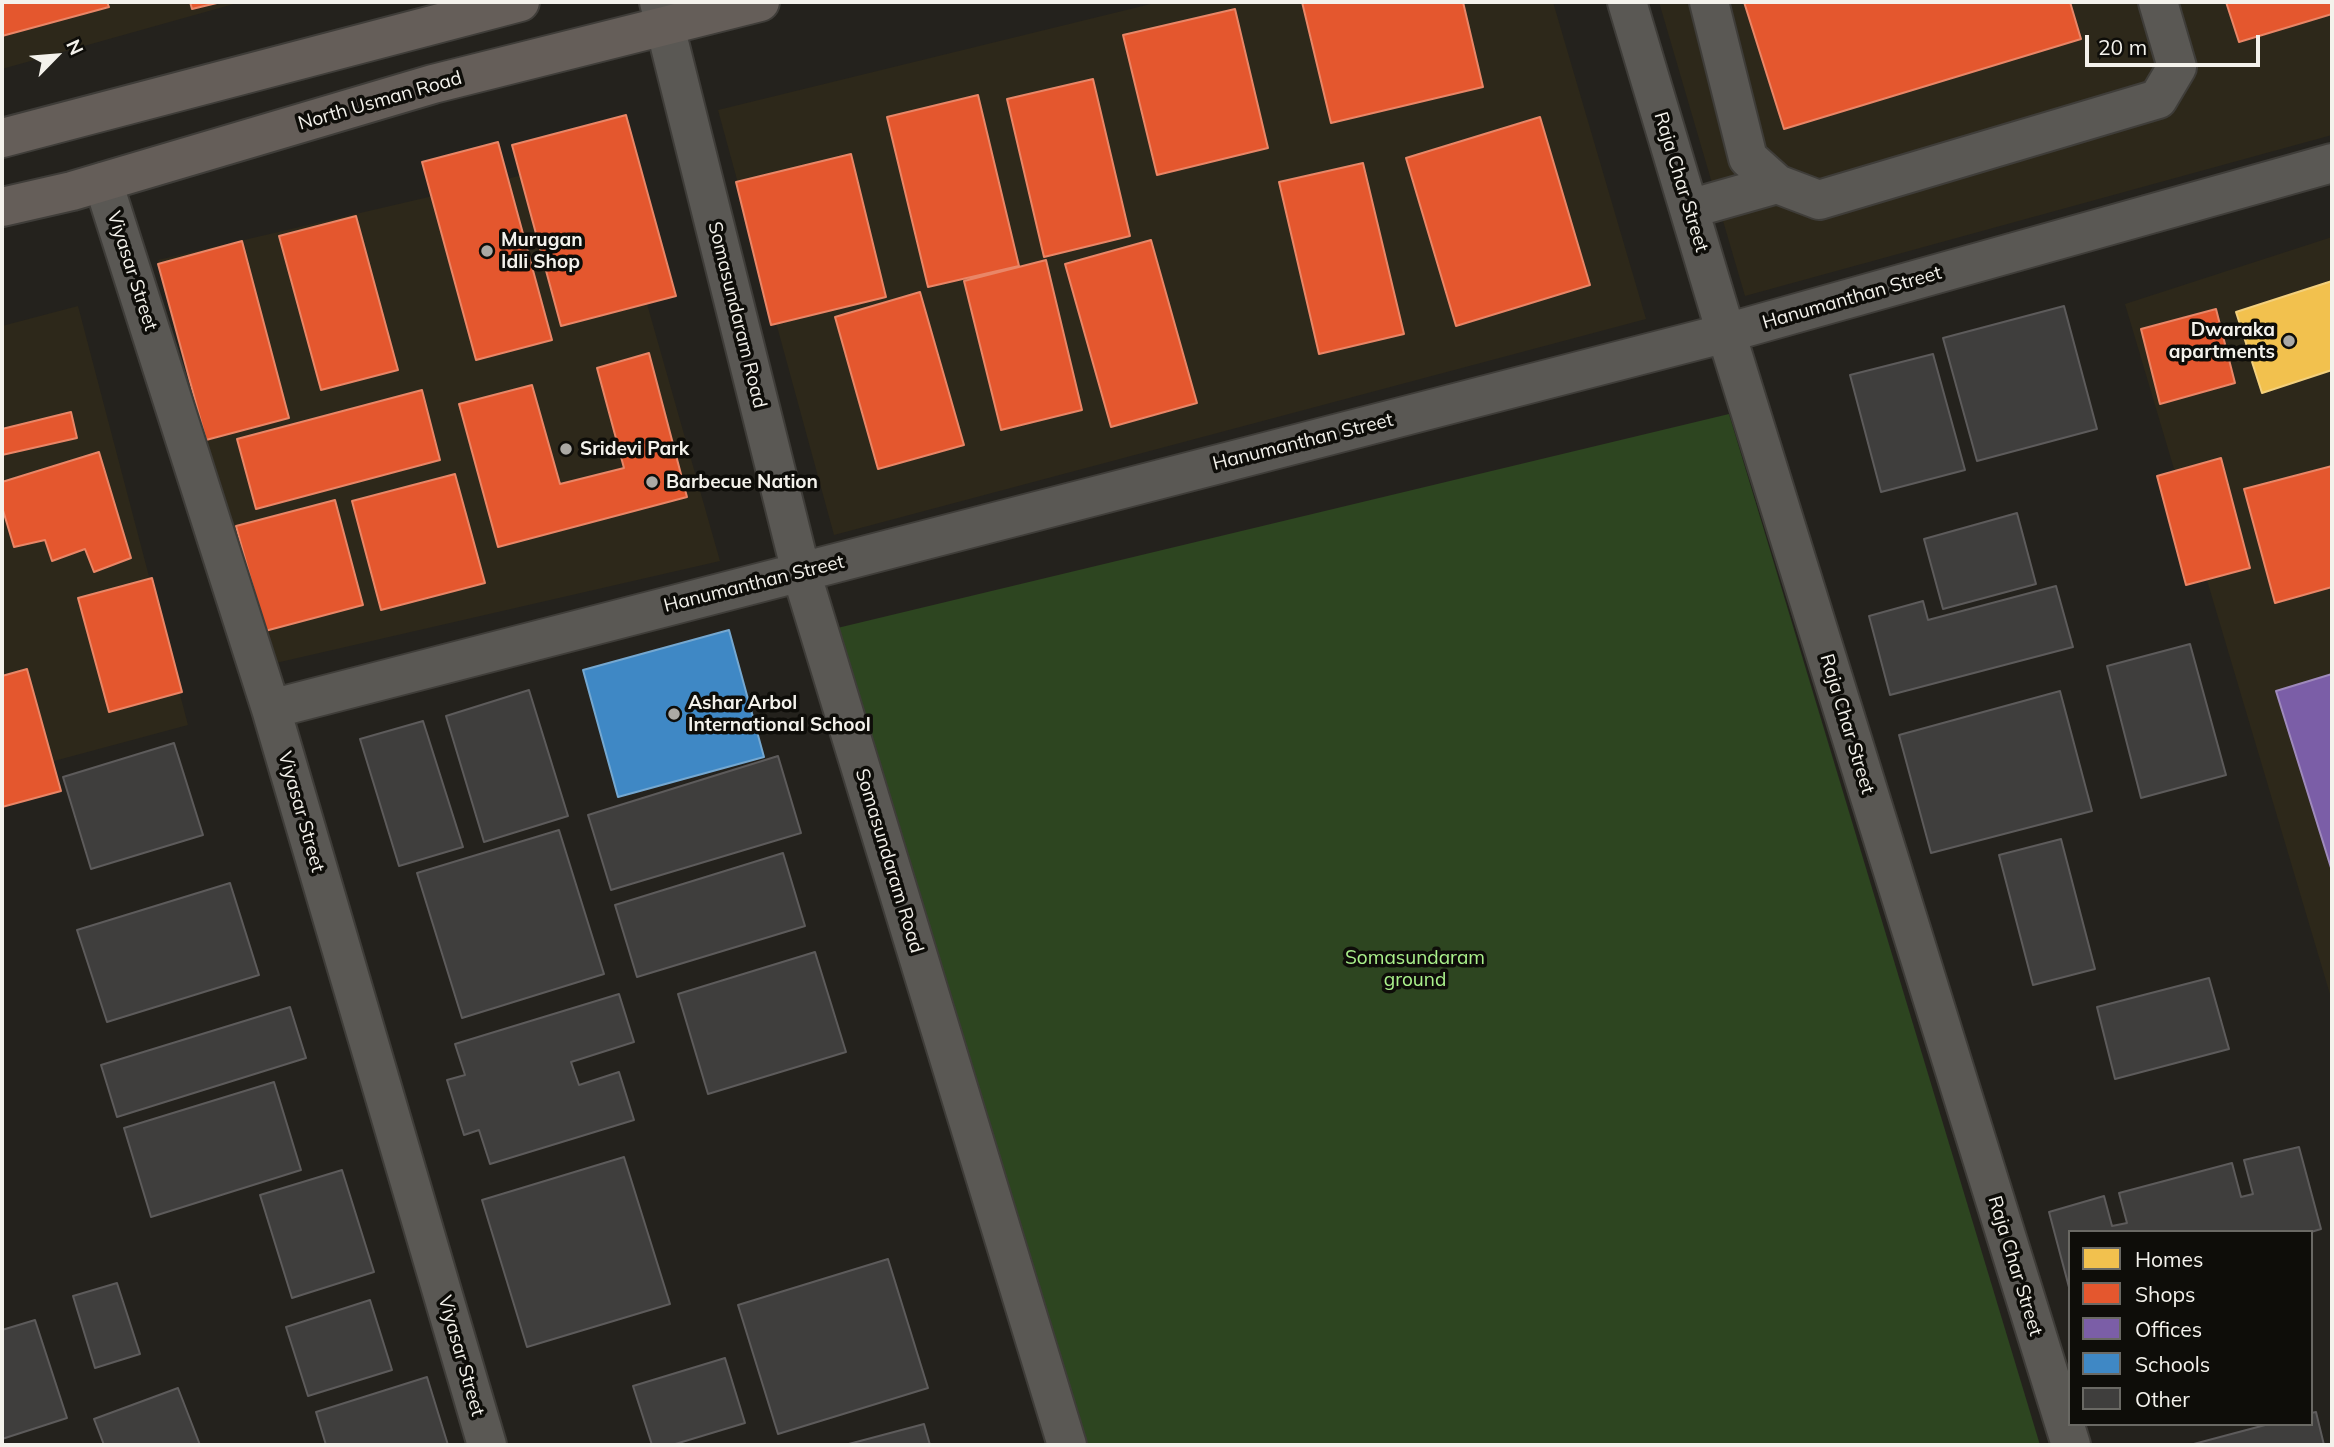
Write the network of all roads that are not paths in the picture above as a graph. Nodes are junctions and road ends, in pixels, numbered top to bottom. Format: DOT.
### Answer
graph roads {
  1 [pos="520,2"];
  2 [pos="760,2"];
  3 [pos="1627,2"];
  4 [pos="1709,2"];
  5 [pos="2158,2"];
  6 [pos="429,13"];
  7 [pos="663,15"];
  8 [pos="2,138"];
  9 [pos="2332,163"];
  10 [pos="103,182"];
  11 [pos="1777,184"];
  12 [pos="2,207"];
  13 [pos="1689,209"];
  14 [pos="1726,333"];
  15 [pos="801,572"];
  16 [pos="271,709"];
  17 [pos="487,1445"];
  18 [pos="1067,1445"];
  19 [pos="2071,1445"];
  1 -- 6 [label="main road"];
  2 -- 7 [label="main road, North Usman Road"];
  3 -- 13 [label="street, Raja Char Street"];
  4 -- 11 [label="street"];
  5 -- 11 [label="street"];
  6 -- 8 [label="main road"];
  7 -- 10 [label="main road, North Usman Road"];
  7 -- 15 [label="street, Somasundaram Road"];
  9 -- 14 [label="street, Hanumanthan Street"];
  10 -- 12 [label="main road, North Usman Road"];
  10 -- 16 [label="street, Viyasar Street"];
  11 -- 13 [label="street"];
  13 -- 14 [label="street, Raja Char Street"];
  14 -- 15 [label="street, Hanumanthan Street"];
  14 -- 19 [label="street, Raja Char Street"];
  15 -- 16 [label="street, Hanumanthan Street"];
  15 -- 18 [label="street, Somasundaram Road"];
  16 -- 17 [label="street, Viyasar Street"];
}
